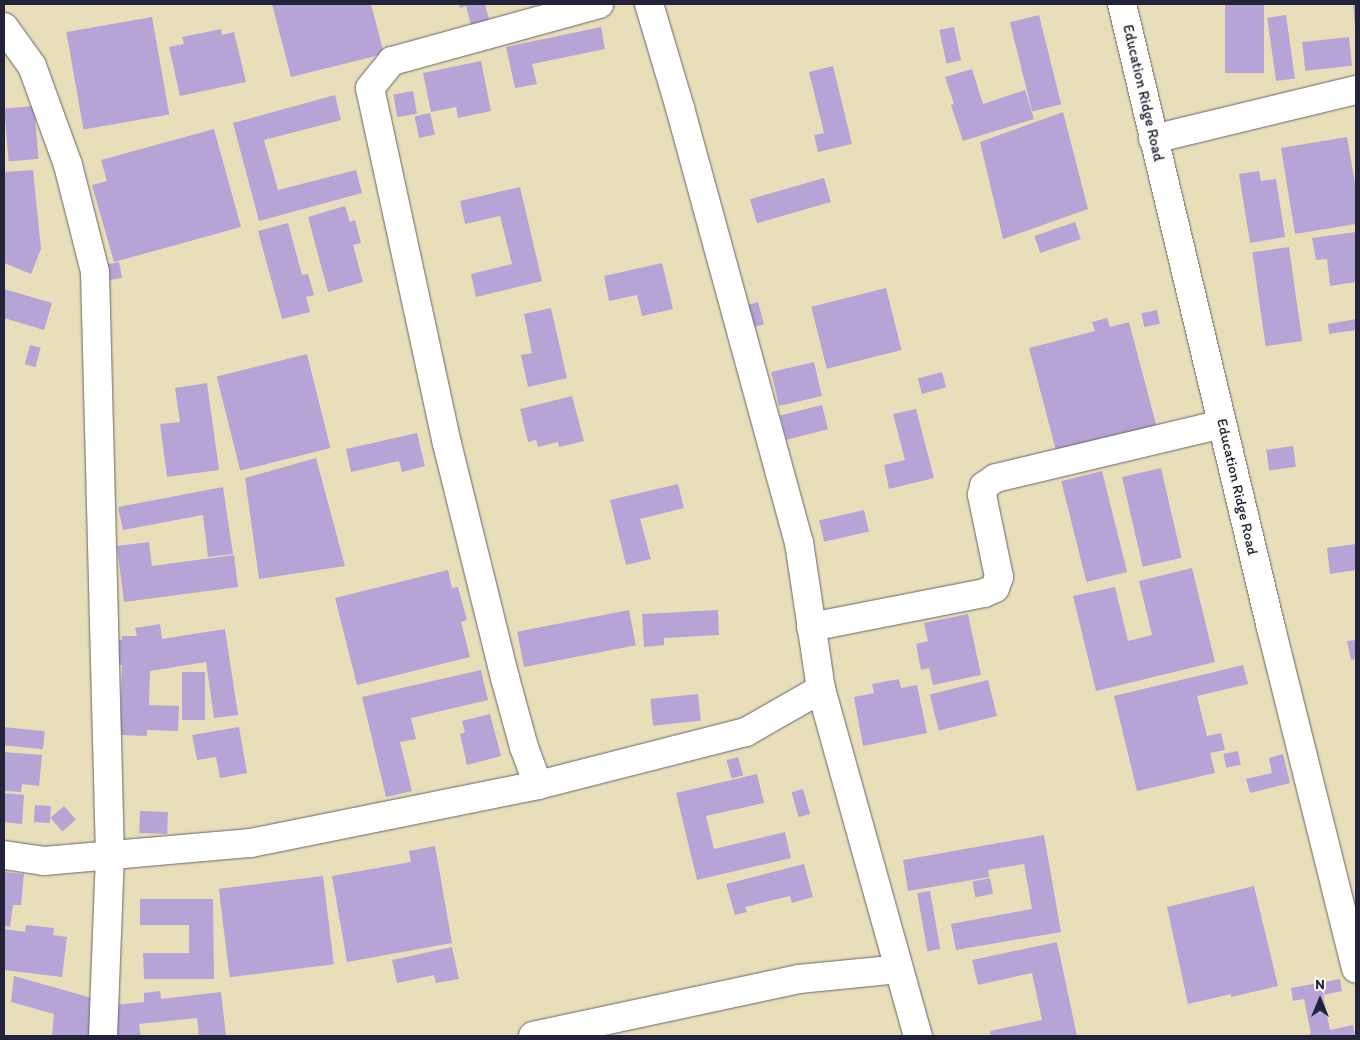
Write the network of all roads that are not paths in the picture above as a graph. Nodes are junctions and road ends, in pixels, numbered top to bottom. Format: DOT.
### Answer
graph roads {
  1 [pos="598,4"];
  2 [pos="649,4"];
  3 [pos="1122,4"];
  4 [pos="4,27"];
  5 [pos="1356,90"];
  6 [pos="1153,139"];
  7 [pos="1222,424"];
  8 [pos="811,627"];
  9 [pos="821,689"];
  10 [pos="538,784"];
  11 [pos="110,855"];
  12 [pos="4,856"];
  13 [pos="899,969"];
  14 [pos="1356,969"];
  15 [pos="103,1036"];
  16 [pos="533,1036"];
  17 [pos="918,1036"];
  1 -- 10 [label="street"];
  2 -- 8 [label="street"];
  3 -- 6 [label="street, Education Ridge Road"];
  4 -- 11 [label="street"];
  5 -- 6 [label="street"];
  6 -- 7 [label="street, Education Ridge Road"];
  7 -- 8 [label="street"];
  7 -- 14 [label="street, Education Ridge Road"];
  8 -- 9 [label="street"];
  9 -- 10 [label="street"];
  9 -- 13 [label="street"];
  10 -- 11 [label="street"];
  11 -- 12 [label="street"];
  11 -- 15 [label="street"];
  13 -- 16 [label="street"];
  13 -- 17 [label="street"];
}
